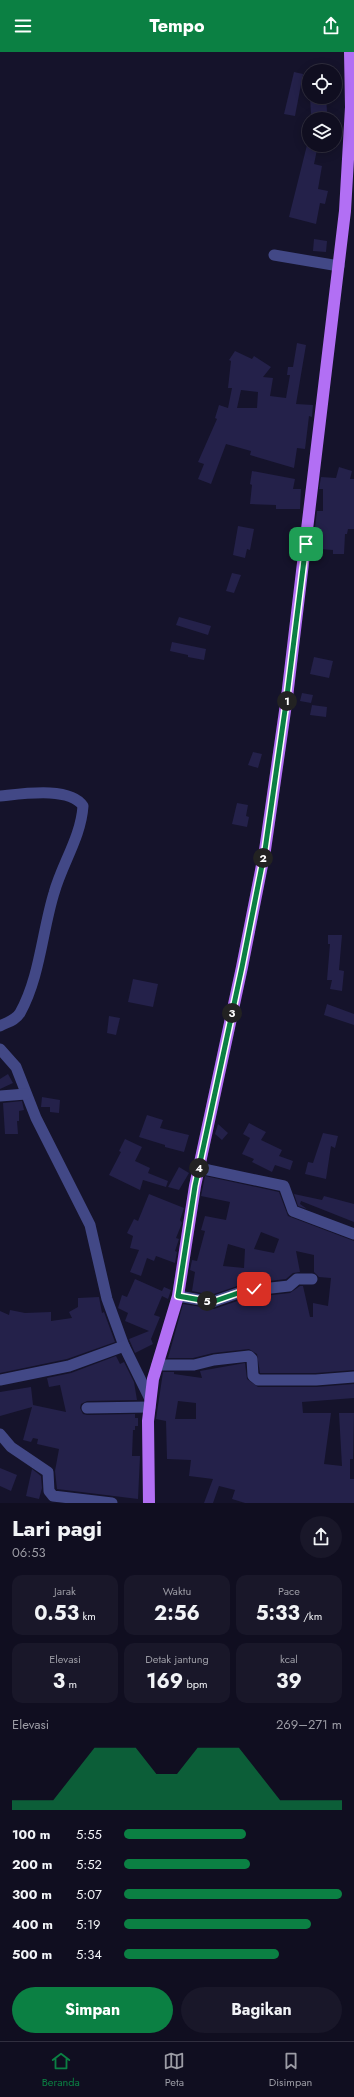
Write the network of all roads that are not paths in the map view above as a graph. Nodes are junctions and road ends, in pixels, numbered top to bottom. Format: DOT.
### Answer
graph roads {
  1 [pos="350,52"];
  2 [pos="274,255"];
  3 [pos="339,266"];
  4 [pos="0,796"];
  5 [pos="0,1026"];
  6 [pos="0,1048"];
  7 [pos="26,1094"];
  8 [pos="0,1096"];
  9 [pos="199,1168"];
  10 [pos="354,1234"];
  11 [pos="312,1279"];
  12 [pos="178,1296"];
  13 [pos="124,1346"];
  14 [pos="158,1365"];
  15 [pos="354,1377"];
  16 [pos="0,1380"];
  17 [pos="150,1403"];
  18 [pos="87,1408"];
  19 [pos="0,1434"];
  20 [pos="52,1500"];
  21 [pos="112,1503"];
  22 [pos="149,1503"];
  1 -- 3 [label="main road"];
  2 -- 3 [label="street"];
  3 -- 9 [label="main road"];
  4 -- 5 [label="street"];
  6 -- 7 [label="street"];
  7 -- 8 [label="street"];
  7 -- 13 [label="street"];
  9 -- 10 [label="street"];
  9 -- 12 [label="main road"];
  11 -- 12 [label="street"];
  12 -- 14 [label="main road"];
  13 -- 16 [label="street"];
  13 -- 17 [label="street"];
  14 -- 15 [label="street"];
  14 -- 17 [label="main road"];
  17 -- 18 [label="street"];
  17 -- 22 [label="main road"];
  19 -- 20 [label="street"];
  20 -- 21 [label="street"];
}
